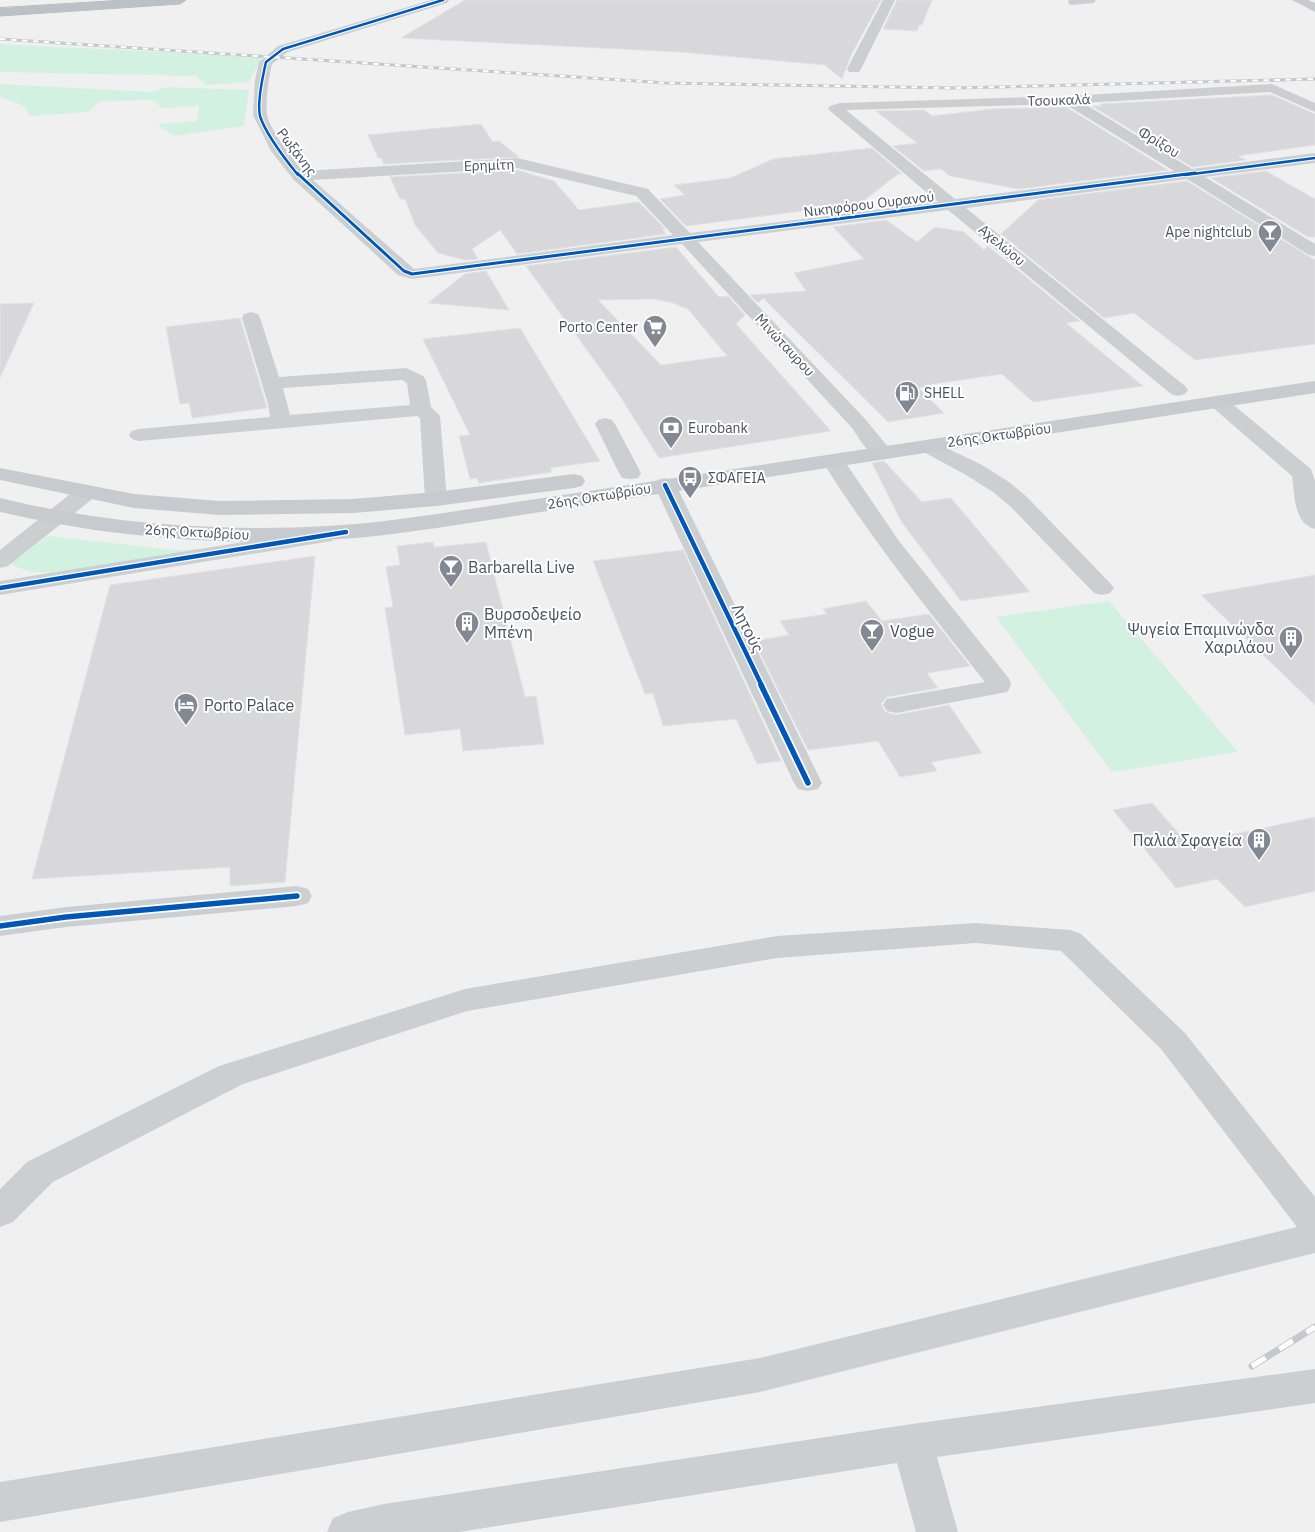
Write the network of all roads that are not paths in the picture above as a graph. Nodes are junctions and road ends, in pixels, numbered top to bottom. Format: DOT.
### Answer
graph roads {
  1 [pos="31,0"];
  2 [pos="180,0"];
  3 [pos="443,0"];
  4 [pos="889,0"];
  5 [pos="1298,0"];
  6 [pos="1072,1"];
  7 [pos="0,2"];
  8 [pos="1087,5"];
  9 [pos="1315,8"];
  10 [pos="0,12"];
  11 [pos="854,69"];
  12 [pos="1068,100"];
  13 [pos="846,106"];
  14 [pos="1315,108"];
  15 [pos="1315,158"];
  16 [pos="1190,174"];
  17 [pos="298,176"];
  18 [pos="954,205"];
  19 [pos="686,239"];
  20 [pos="1315,251"];
  21 [pos="427,273"];
  22 [pos="251,318"];
  23 [pos="1315,370"];
  24 [pos="271,382"];
  25 [pos="1315,387"];
  26 [pos="1178,390"];
  27 [pos="1218,402"];
  28 [pos="421,410"];
  29 [pos="281,422"];
  30 [pos="605,424"];
  31 [pos="139,435"];
  32 [pos="875,445"];
  33 [pos="927,446"];
  34 [pos="833,461"];
  35 [pos="630,473"];
  36 [pos="0,474"];
  37 [pos="665,485"];
  38 [pos="64,488"];
  39 [pos="87,492"];
  40 [pos="436,499"];
  41 [pos="0,505"];
  42 [pos="30,513"];
  43 [pos="54,518"];
  44 [pos="1315,522"];
  45 [pos="346,532"];
  46 [pos="0,536"];
  47 [pos="0,561"];
  48 [pos="0,588"];
  49 [pos="1102,588"];
  50 [pos="896,705"];
  51 [pos="808,783"];
  52 [pos="297,896"];
  53 [pos="0,926"];
  54 [pos="0,1212"];
  55 [pos="1315,1224"];
  56 [pos="1315,1238"];
  57 [pos="1315,1386"];
  58 [pos="912,1442"];
  59 [pos="0,1502"];
  60 [pos="348,1532"];
  61 [pos="937,1532"];
  1 -- 7 [label="highway"];
  2 -- 10 [label="highway"];
  3 -- 17 [label="street, Ρωξάνης"];
  4 -- 11 [label="street"];
  5 -- 9 [label="main road"];
  6 -- 8 [label="street"];
  12 -- 13 [label="street, Τσουκαλά"];
  12 -- 14 [label="street, Τσουκαλά"];
  12 -- 16 [label="street, Φρίξου"];
  13 -- 18 [label="street, Αχελώου"];
  15 -- 16 [label="street, Νικηφόρου Ουρανού"];
  16 -- 18 [label="street, Νικηφόρου Ουρανού"];
  16 -- 20 [label="street, Φρίξου"];
  17 -- 19 [label="street, Ερημίτη"];
  17 -- 21 [label="street, Ρωξάνης"];
  18 -- 19 [label="street, Νικηφόρου Ουρανού"];
  18 -- 26 [label="street, Αχελώου"];
  19 -- 21 [label="street, Νικηφόρου Ουρανού"];
  19 -- 32 [label="street, Μινώταυρου"];
  22 -- 24 [label="street"];
  23 -- 26 [label="main road, 26ης Οκτωβρίου"];
  24 -- 28 [label="street"];
  24 -- 29 [label="street"];
  25 -- 27 [label="main road, 26ης Οκτωβρίου"];
  26 -- 32 [label="main road, 26ης Οκτωβρίου"];
  27 -- 33 [label="main road, 26ης Οκτωβρίου"];
  27 -- 44 [label="street"];
  28 -- 29 [label="street"];
  28 -- 40 [label="street"];
  29 -- 31 [label="street"];
  30 -- 35 [label="street"];
  32 -- 33 [label="main road, 26ης Οκτωβρίου"];
  32 -- 34 [label="main road, 26ης Οκτωβρίου"];
  32 -- 35 [label="main road, 26ης Οκτωβρίου"];
  33 -- 49 [label="street"];
  34 -- 37 [label="main road, 26ης Οκτωβρίου"];
  34 -- 50 [label="street"];
  35 -- 40 [label="main road, 26ης Οκτωβρίου"];
  36 -- 38 [label="main road, 26ης Οκτωβρίου"];
  37 -- 45 [label="main road, 26ης Οκτωβρίου"];
  37 -- 51 [label="street, Λητούς"];
  38 -- 39 [label="main road, 26ης Οκτωβρίου"];
  38 -- 42 [label="street"];
  39 -- 40 [label="main road, 26ης Οκτωβρίου"];
  39 -- 43 [label="street"];
  41 -- 42 [label="main road, 26ης Οκτωβρίου"];
  42 -- 43 [label="main road, 26ης Οκτωβρίου"];
  42 -- 46 [label="street"];
  43 -- 45 [label="main road, 26ης Οκτωβρίου"];
  43 -- 47 [label="street"];
  45 -- 48 [label="street"];
  52 -- 53 [label="street"];
  54 -- 55 [label="street"];
  56 -- 59 [label="street"];
  57 -- 58 [label="street"];
  58 -- 60 [label="street"];
  58 -- 61 [label="street"];
}
